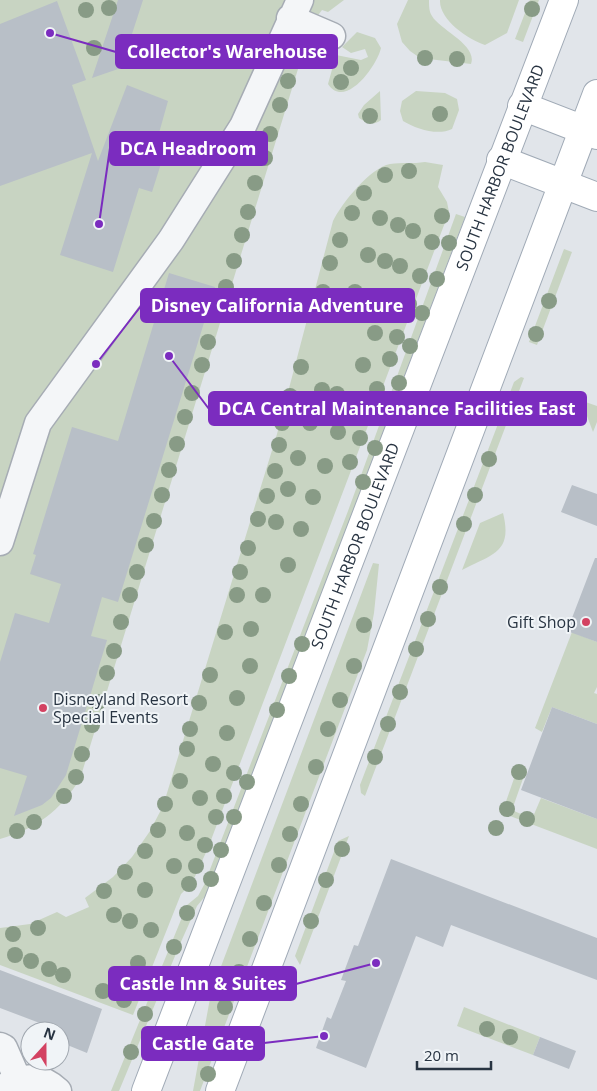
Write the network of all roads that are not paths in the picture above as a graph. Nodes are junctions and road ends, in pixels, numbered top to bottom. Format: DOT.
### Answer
graph roads {
  1 [pos="564,0"];
  2 [pos="295,9"];
  3 [pos="332,36"];
  4 [pos="597,94"];
  5 [pos="522,106"];
  6 [pos="590,132"];
  7 [pos="502,160"];
  8 [pos="563,184"];
  9 [pos="597,197"];
  10 [pos="0,542"];
  11 [pos="0,1046"];
  12 [pos="58,1091"];
  13 [pos="146,1091"];
  14 [pos="220,1091"];
  1 -- 5 [label="main road, SOUTH HARBOR BOULEVARD"];
  2 -- 3 [label="lane"];
  2 -- 10 [label="lane"];
  4 -- 6 [label="main road"];
  5 -- 6 [label="main road"];
  5 -- 7 [label="main road, SOUTH HARBOR BOULEVARD"];
  6 -- 8 [label="main road"];
  7 -- 8 [label="main road"];
  7 -- 13 [label="main road, SOUTH HARBOR BOULEVARD"];
  8 -- 9 [label="main road"];
  8 -- 14 [label="main road"];
  11 -- 12 [label="lane"];
}
